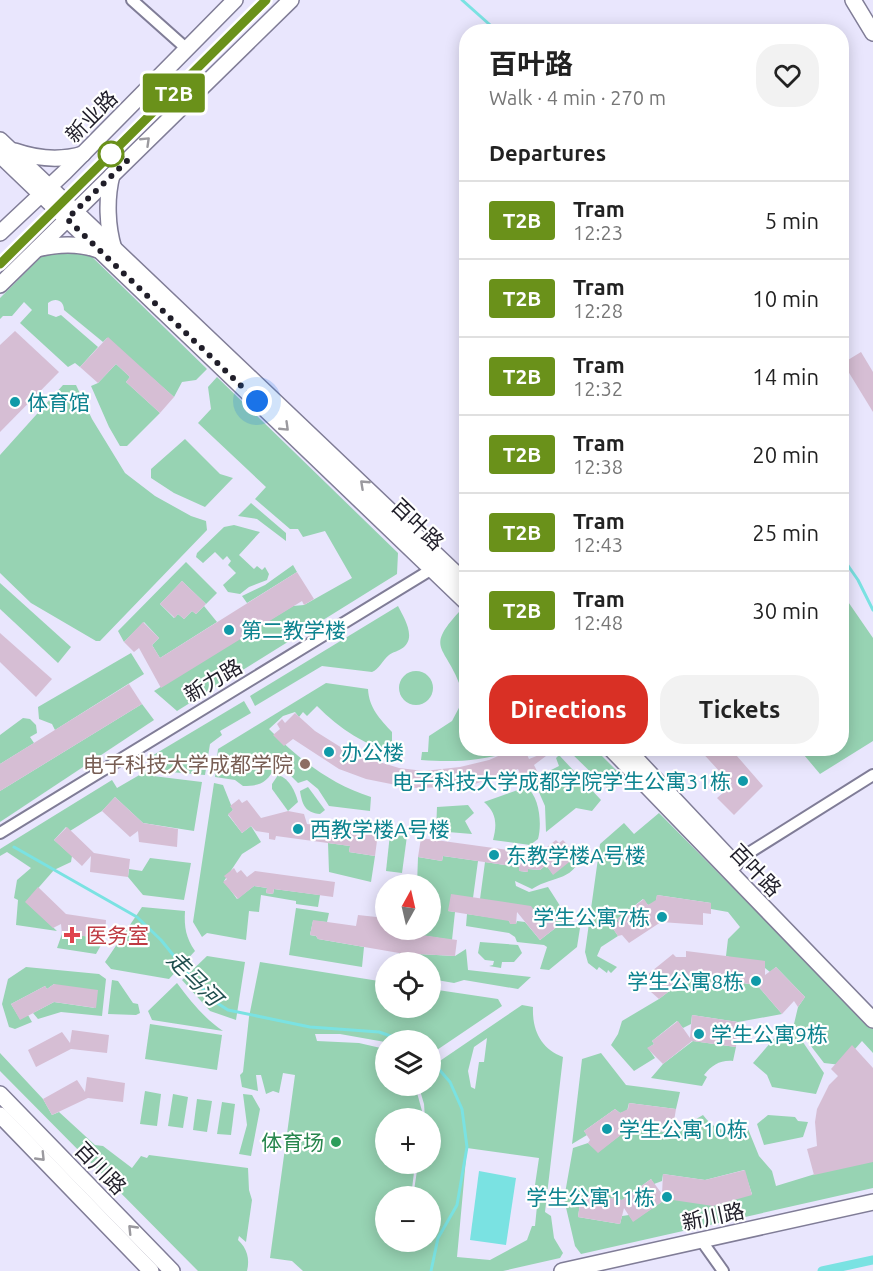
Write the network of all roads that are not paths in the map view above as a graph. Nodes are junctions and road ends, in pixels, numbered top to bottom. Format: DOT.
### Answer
graph roads {
  1 [pos="132,0"];
  2 [pos="235,0"];
  3 [pos="291,0"];
  4 [pos="853,0"];
  5 [pos="873,33"];
  6 [pos="187,49"];
  7 [pos="3,148"];
  8 [pos="83,154"];
  9 [pos="112,175"];
  10 [pos="44,190"];
  11 [pos="71,216"];
  12 [pos="0,234"];
  13 [pos="37,249"];
  14 [pos="106,250"];
  15 [pos="0,285"];
  16 [pos="439,564"];
  17 [pos="459,578"];
  18 [pos="459,592"];
  19 [pos="618,756"];
  20 [pos="633,756"];
  21 [pos="873,775"];
  22 [pos="0,833"];
  23 [pos="729,865"];
  24 [pos="873,1006"];
  25 [pos="873,1020"];
  26 [pos="0,1094"];
  27 [pos="0,1115"];
  28 [pos="873,1202"];
  29 [pos="873,1213"];
  30 [pos="705,1245"];
  31 [pos="722,1268"];
  32 [pos="151,1271"];
  33 [pos="172,1271"];
  34 [pos="562,1271"];
  35 [pos="610,1271"];
  1 -- 6 [label="street"];
  2 -- 6 [label="street, 新业路"];
  9 -- 3 [label="street, one-way"];
  4 -- 5 [label="street"];
  6 -- 8 [label="street, 新业路"];
  7 -- 8 [label="street"];
  7 -- 10 [label="street, 百叶路"];
  8 -- 10 [label="street, 新业路"];
  9 -- 11 [label="street"];
  9 -- 14 [label="street"];
  10 -- 11 [label="street, 百叶路"];
  10 -- 12 [label="street, 新业路"];
  11 -- 13 [label="street"];
  11 -- 14 [label="street, 百叶路"];
  13 -- 14 [label="street"];
  13 -- 15 [label="street"];
  14 -- 16 [label="street, 百叶路"];
  16 -- 17 [label="street, 百叶路"];
  16 -- 18 [label="street, 百叶路"];
  16 -- 22 [label="street, 新力路"];
  19 -- 23 [label="street, 百叶路"];
  20 -- 23 [label="street, 百叶路"];
  21 -- 23 [label="street"];
  23 -- 24 [label="street, 百叶路"];
  23 -- 25 [label="street, 百叶路"];
  33 -- 26 [label="street, 百川路, one-way"];
  27 -- 32 [label="street, 百川路, one-way"];
  28 -- 30 [label="street, 新川路"];
  29 -- 30 [label="street, 新川路"];
  30 -- 31 [label="street"];
  30 -- 34 [label="street, 新川路"];
  30 -- 35 [label="street, 新川路"];
}
